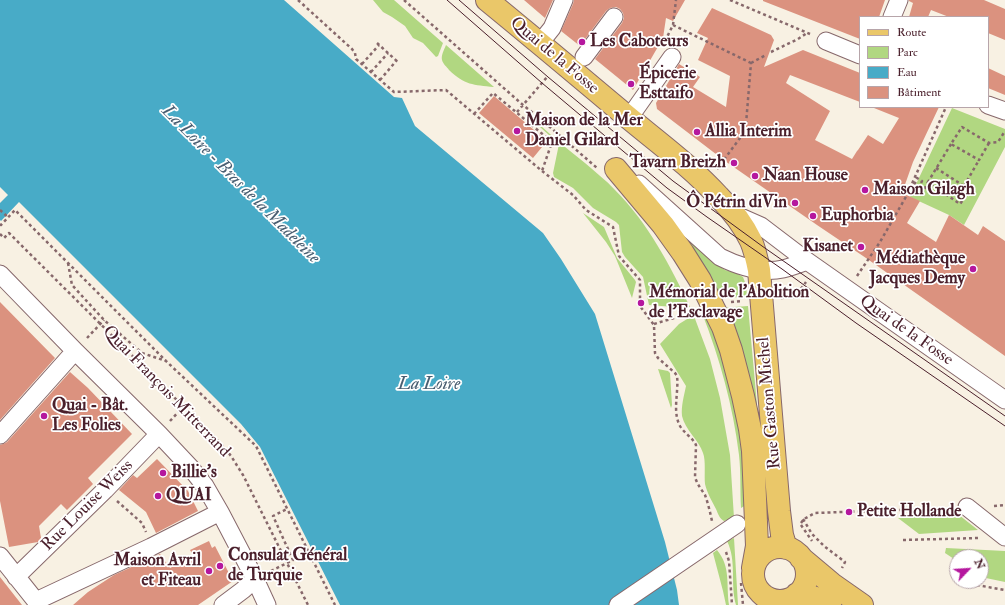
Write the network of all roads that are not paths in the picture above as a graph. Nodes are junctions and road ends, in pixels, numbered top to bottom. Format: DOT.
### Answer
graph roads {
  1 [pos="487,0"];
  2 [pos="564,0"];
  3 [pos="899,0"];
  4 [pos="892,16"];
  5 [pos="614,17"];
  6 [pos="826,41"];
  7 [pos="540,43"];
  8 [pos="859,55"];
  9 [pos="584,57"];
  10 [pos="672,57"];
  11 [pos="989,105"];
  12 [pos="1005,111"];
  13 [pos="629,118"];
  14 [pos="608,170"];
  15 [pos="736,215"];
  16 [pos="807,261"];
  17 [pos="759,270"];
  18 [pos="0,274"];
  19 [pos="75,351"];
  20 [pos="1005,400"];
  21 [pos="159,434"];
  22 [pos="0,435"];
  23 [pos="967,507"];
  24 [pos="220,512"];
  25 [pos="737,524"];
  26 [pos="1005,537"];
  27 [pos="794,553"];
  28 [pos="0,556"];
  29 [pos="16,577"];
  30 [pos="255,579"];
  31 [pos="756,587"];
  32 [pos="789,600"];
  33 [pos="37,603"];
  34 [pos="223,605"];
  35 [pos="267,605"];
  36 [pos="618,605"];
  37 [pos="830,605"];
  38 [pos="862,605"];
  1 -- 7 [label="main road, Quai de la Fosse"];
  2 -- 7 [label="street"];
  3 -- 4 [label="street"];
  5 -- 9 [label="street"];
  6 -- 8 [label="street"];
  7 -- 13 [label="main road, Quai de la Fosse"];
  10 -- 13 [label="street"];
  11 -- 12 [label="street"];
  13 -- 15 [label="main road, Quai de la Fosse"];
  14 -- 17 [label="street"];
  14 -- 31 [label="main road, Rue Gaston Michel"];
  15 -- 16 [label="street, Quai de la Fosse"];
  15 -- 17 [label="main road, Rue Gaston Michel"];
  16 -- 17 [label="street"];
  16 -- 20 [label="street, Quai de la Fosse"];
  17 -- 27 [label="main road, Rue Gaston Michel"];
  18 -- 19 [label="street, Quai François Mitterrand"];
  19 -- 21 [label="street, Quai François Mitterrand"];
  19 -- 22 [label="street"];
  21 -- 24 [label="street, Quai François Mitterrand"];
  21 -- 29 [label="street, Rue Louise Weiss"];
  23 -- 26 [label="street"];
  24 -- 30 [label="street, Quai François Mitterrand"];
  24 -- 33 [label="street"];
  25 -- 36 [label="street"];
  27 -- 31 [label="main road"];
  27 -- 32 [label="main road"];
  27 -- 38 [label="main road"];
  28 -- 29 [label="street"];
  29 -- 33 [label="street"];
  30 -- 34 [label="street"];
  30 -- 35 [label="street, Quai François Mitterrand"];
  31 -- 32 [label="main road"];
  32 -- 37 [label="main road"];
}
